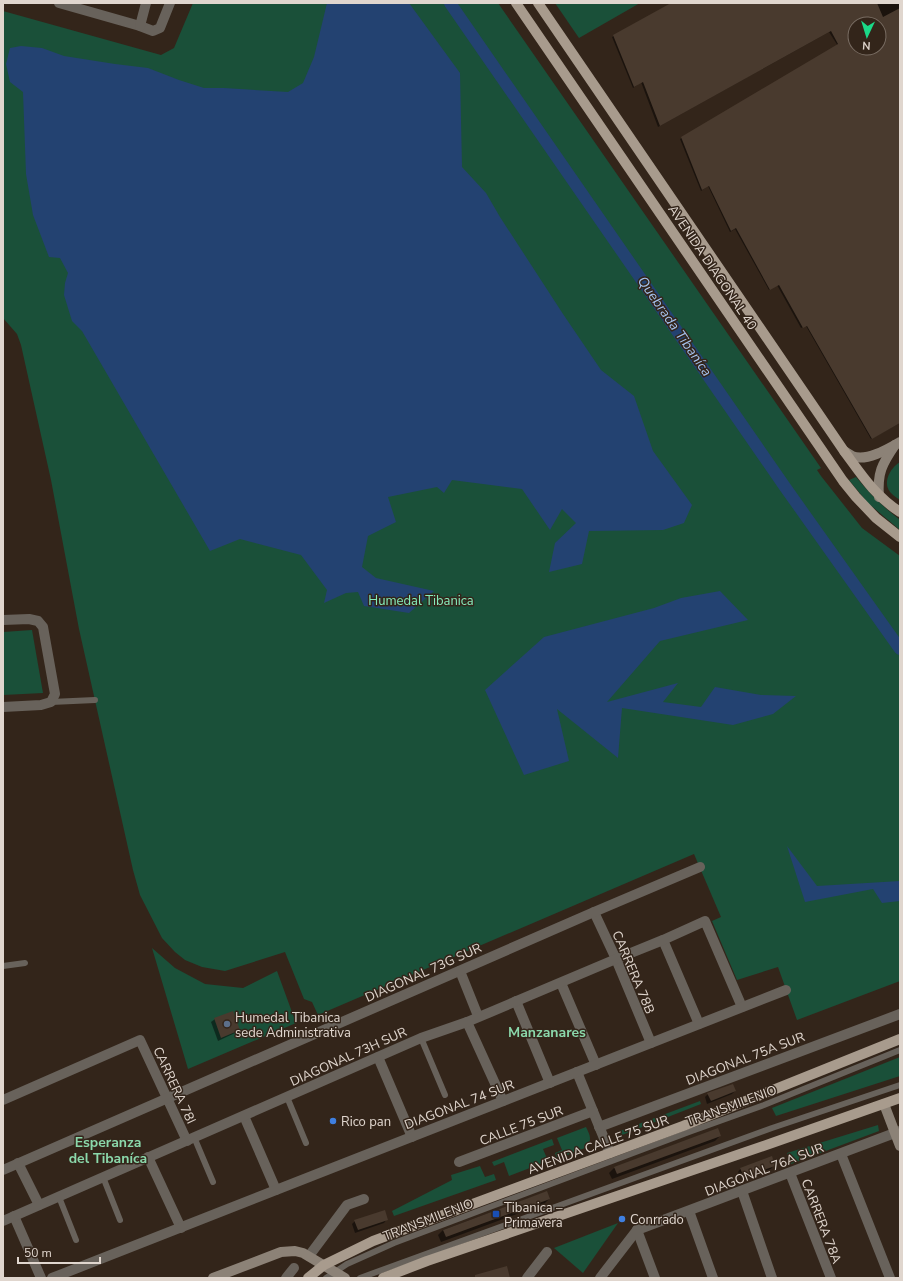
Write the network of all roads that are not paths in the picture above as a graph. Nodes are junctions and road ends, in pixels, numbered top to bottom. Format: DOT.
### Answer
graph roads {
  1 [pos="58,3"];
  2 [pos="146,3"];
  3 [pos="170,3"];
  4 [pos="516,3"];
  5 [pos="538,3"];
  6 [pos="90,7"];
  7 [pos="140,26"];
  8 [pos="898,443"];
  9 [pos="844,450"];
  10 [pos="879,497"];
  11 [pos="900,512"];
  12 [pos="900,537"];
  13 [pos="3,620"];
  14 [pos="95,700"];
  15 [pos="51,702"];
  16 [pos="3,707"];
  17 [pos="700,867"];
  18 [pos="594,912"];
  19 [pos="663,940"];
  20 [pos="616,959"];
  21 [pos="25,963"];
  22 [pos="3,966"];
  23 [pos="460,970"];
  24 [pos="561,983"];
  25 [pos="786,990"];
  26 [pos="516,1001"];
  27 [pos="742,1007"];
  28 [pos="900,1014"];
  29 [pos="478,1016"];
  30 [pos="467,1022"];
  31 [pos="699,1024"];
  32 [pos="422,1038"];
  33 [pos="900,1039"];
  34 [pos="650,1043"];
  35 [pos="900,1050"];
  36 [pos="378,1057"];
  37 [pos="596,1065"];
  38 [pos="577,1072"];
  39 [pos="550,1083"];
  40 [pos="900,1084"];
  41 [pos="445,1095"];
  42 [pos="287,1097"];
  43 [pos="167,1098"];
  44 [pos="900,1098"];
  45 [pos="3,1100"];
  46 [pos="503,1101"];
  47 [pos="884,1104"];
  48 [pos="593,1111"];
  49 [pos="244,1116"];
  50 [pos="599,1127"];
  51 [pos="898,1132"];
  52 [pos="412,1137"];
  53 [pos="190,1139"];
  54 [pos="306,1143"];
  55 [pos="900,1146"];
  56 [pos="610,1153"];
  57 [pos="841,1154"];
  58 [pos="148,1157"];
  59 [pos="459,1162"];
  60 [pos="18,1163"];
  61 [pos="3,1170"];
  62 [pos="790,1173"];
  63 [pos="104,1177"];
  64 [pos="213,1182"];
  65 [pos="276,1190"];
  66 [pos="742,1191"];
  67 [pos="59,1197"];
  68 [pos="364,1199"];
  69 [pos="40,1205"];
  70 [pos="689,1211"];
  71 [pos="14,1216"];
  72 [pos="120,1220"];
  73 [pos="3,1221"];
  74 [pos="181,1228"];
  75 [pos="637,1230"];
  76 [pos="76,1240"];
  77 [pos="548,1252"];
  78 [pos="309,1256"];
  79 [pos="324,1265"];
  80 [pos="294,1268"];
  81 [pos="334,1272"];
  82 [pos="40,1278"];
  83 [pos="52,1278"];
  84 [pos="214,1278"];
  85 [pos="286,1278"];
  86 [pos="308,1278"];
  87 [pos="326,1278"];
  88 [pos="345,1278"];
  89 [pos="360,1278"];
  90 [pos="383,1278"];
  91 [pos="527,1278"];
  92 [pos="600,1278"];
  93 [pos="655,1278"];
  94 [pos="713,1278"];
  95 [pos="772,1278"];
  96 [pos="831,1278"];
  97 [pos="890,1278"];
  1 -- 6 [label="street"];
  2 -- 7 [label="street"];
  3 -- 7 [label="street"];
  4 -- 12 [label="main road, AVENIDA DIAGONAL 40"];
  5 -- 9 [label="main road, AVENIDA DIAGONAL 40"];
  6 -- 7 [label="street"];
  8 -- 9 [label="street"];
  8 -- 10 [label="street"];
  9 -- 10 [label="main road, AVENIDA DIAGONAL 40"];
  10 -- 11 [label="main road, AVENIDA DIAGONAL 40"];
  13 -- 15 [label="street"];
  14 -- 15 [label="lane"];
  15 -- 16 [label="street"];
  17 -- 18 [label="street, DIAGONAL 73G SUR"];
  18 -- 20 [label="street, CARRERA 78B"];
  18 -- 23 [label="street, DIAGONAL 73G SUR"];
  19 -- 20 [label="street, DIAGONAL 73H SUR"];
  19 -- 27 [label="street, DIAGONAL 73H SUR"];
  19 -- 31 [label="street"];
  20 -- 24 [label="street, DIAGONAL 73H SUR"];
  20 -- 34 [label="street, CARRERA 78B"];
  21 -- 22 [label="lane"];
  23 -- 29 [label="street"];
  23 -- 43 [label="street, DIAGONAL 73G SUR"];
  24 -- 26 [label="street, DIAGONAL 73H SUR"];
  24 -- 37 [label="street"];
  25 -- 27 [label="street, DIAGONAL 74 SUR"];
  26 -- 29 [label="street, DIAGONAL 73H SUR"];
  26 -- 39 [label="street"];
  27 -- 31 [label="street, DIAGONAL 74 SUR"];
  28 -- 50 [label="street, DIAGONAL 75A SUR"];
  29 -- 30 [label="street, DIAGONAL 73H SUR"];
  30 -- 32 [label="street, DIAGONAL 73H SUR"];
  30 -- 46 [label="street"];
  31 -- 34 [label="street, DIAGONAL 74 SUR"];
  32 -- 36 [label="street, DIAGONAL 73H SUR"];
  32 -- 41 [label="lane"];
  33 -- 56 [label="main road, AVENIDA CALLE 75 SUR"];
  34 -- 37 [label="street, DIAGONAL 74 SUR"];
  35 -- 81 [label="lane, TRANSMILENIO"];
  36 -- 42 [label="street, DIAGONAL 73H SUR"];
  36 -- 52 [label="street"];
  37 -- 38 [label="street, DIAGONAL 74 SUR"];
  38 -- 39 [label="street, DIAGONAL 74 SUR"];
  38 -- 48 [label="street"];
  39 -- 46 [label="street, DIAGONAL 74 SUR"];
  40 -- 89 [label="lane"];
  42 -- 49 [label="street, DIAGONAL 73H SUR"];
  42 -- 54 [label="lane"];
  43 -- 45 [label="street, CARRERA 78I"];
  43 -- 53 [label="street, CARRERA 78I"];
  43 -- 60 [label="street, DIAGONAL 73G SUR"];
  44 -- 47 [label="main road"];
  46 -- 52 [label="street, DIAGONAL 74 SUR"];
  47 -- 51 [label="street"];
  47 -- 90 [label="main road"];
  48 -- 50 [label="street"];
  48 -- 59 [label="street, CALLE 75 SUR"];
  49 -- 53 [label="street, DIAGONAL 73H SUR"];
  49 -- 65 [label="street"];
  50 -- 56 [label="street"];
  51 -- 55 [label="street"];
  51 -- 57 [label="street, DIAGONAL 76A SUR"];
  52 -- 65 [label="street, DIAGONAL 74 SUR"];
  53 -- 58 [label="street, DIAGONAL 73H SUR"];
  53 -- 64 [label="lane"];
  56 -- 79 [label="main road, AVENIDA CALLE 75 SUR"];
  57 -- 62 [label="street, DIAGONAL 76A SUR"];
  57 -- 97 [label="street"];
  58 -- 63 [label="street, DIAGONAL 73H SUR"];
  58 -- 74 [label="street"];
  60 -- 61 [label="street, DIAGONAL 73G SUR"];
  60 -- 69 [label="street"];
  62 -- 66 [label="street, DIAGONAL 76A SUR"];
  62 -- 96 [label="street, CARRERA 78A"];
  63 -- 67 [label="street, DIAGONAL 73H SUR"];
  63 -- 72 [label="lane"];
  65 -- 74 [label="street, DIAGONAL 74 SUR"];
  66 -- 70 [label="street, DIAGONAL 76A SUR"];
  66 -- 95 [label="street"];
  67 -- 69 [label="street, DIAGONAL 73H SUR"];
  67 -- 76 [label="lane"];
  68 -- 78 [label="street"];
  69 -- 71 [label="street, DIAGONAL 73H SUR"];
  70 -- 75 [label="street, DIAGONAL 76A SUR"];
  70 -- 94 [label="street"];
  71 -- 73 [label="street, DIAGONAL 73H SUR"];
  71 -- 82 [label="street"];
  74 -- 83 [label="street, DIAGONAL 74 SUR"];
  75 -- 92 [label="street"];
  75 -- 93 [label="street"];
  77 -- 91 [label="street"];
  78 -- 79 [label="street"];
  78 -- 84 [label="street"];
  79 -- 81 [label="street"];
  79 -- 86 [label="main road, AVENIDA CALLE 75 SUR"];
  80 -- 85 [label="street"];
  81 -- 87 [label="lane, TRANSMILENIO"];
  81 -- 88 [label="street"];
}
